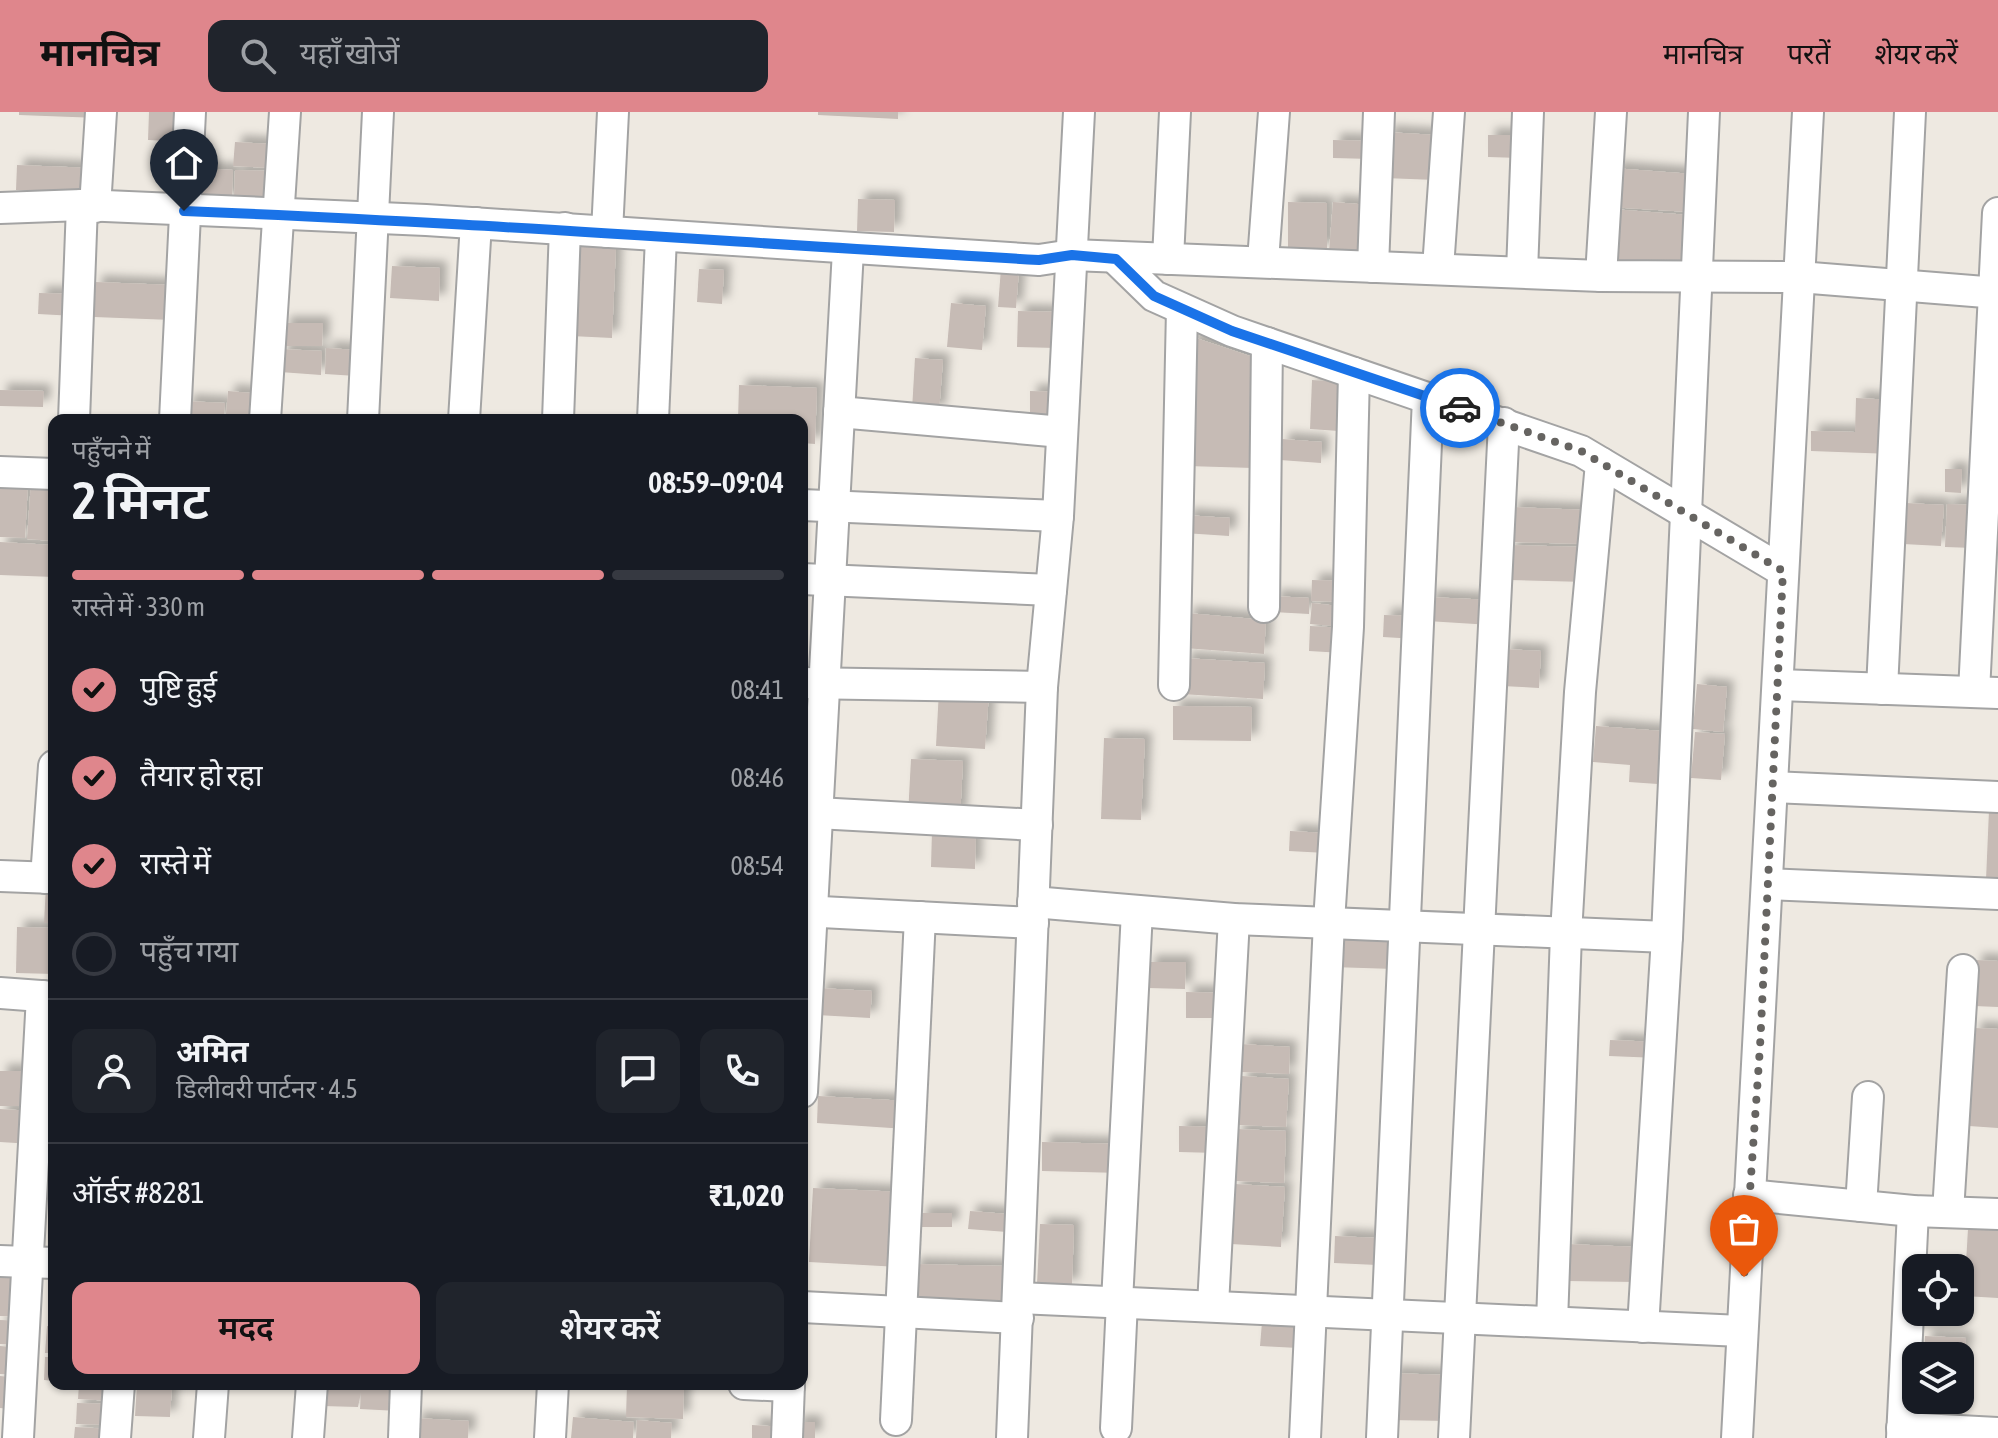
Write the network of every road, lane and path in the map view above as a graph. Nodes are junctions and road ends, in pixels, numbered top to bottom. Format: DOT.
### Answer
graph roads {
  1 [pos="101,112"];
  2 [pos="190,112"];
  3 [pos="285,112"];
  4 [pos="378,112"];
  5 [pos="613,112"];
  6 [pos="1079,112"];
  7 [pos="1175,112"];
  8 [pos="1274,112"];
  9 [pos="1379,112"];
  10 [pos="1449,112"];
  11 [pos="1528,112"];
  12 [pos="1611,112"];
  13 [pos="1704,112"];
  14 [pos="1808,112"];
  15 [pos="1910,112"];
  16 [pos="89,206"];
  17 [pos="0,208"];
  18 [pos="184,211"];
  19 [pos="1998,213"];
  20 [pos="280,214"];
  21 [pos="372,217"];
  22 [pos="476,223"];
  23 [pos="565,228"];
  24 [pos="607,232"];
  25 [pos="661,237"];
  26 [pos="848,250"];
  27 [pos="1072,255"];
  28 [pos="1116,259"];
  29 [pos="1168,259"];
  30 [pos="1263,261"];
  31 [pos="1373,267"];
  32 [pos="1438,268"];
  33 [pos="1522,272"];
  34 [pos="1601,276"];
  35 [pos="1696,277"];
  36 [pos="1799,277"];
  37 [pos="1903,287"];
  38 [pos="1996,292"];
  39 [pos="1182,309"];
  40 [pos="1267,343"];
  41 [pos="1354,373"];
  42 [pos="1428,398"];
  43 [pos="839,412"];
  44 [pos="74,414"];
  45 [pos="175,414"];
  46 [pos="265,414"];
  47 [pos="363,414"];
  48 [pos="464,414"];
  49 [pos="558,414"];
  50 [pos="653,414"];
  51 [pos="1504,423"];
  52 [pos="1062,432"];
  53 [pos="1601,463"];
  54 [pos="0,472"];
  55 [pos="48,474"];
  56 [pos="808,505"];
  57 [pos="834,505"];
  58 [pos="1687,514"];
  59 [pos="1058,516"];
  60 [pos="1783,571"];
  61 [pos="816,579"];
  62 [pos="1051,590"];
  63 [pos="1264,607"];
  64 [pos="813,684"];
  65 [pos="1174,685"];
  66 [pos="1779,685"];
  67 [pos="1042,687"];
  68 [pos="1882,689"];
  69 [pos="1986,693"];
  70 [pos="1773,787"];
  71 [pos="1998,797"];
  72 [pos="817,813"];
  73 [pos="1037,825"];
  74 [pos="0,876"];
  75 [pos="48,878"];
  76 [pos="1768,884"];
  77 [pos="1998,894"];
  78 [pos="808,911"];
  79 [pos="1137,911"];
  80 [pos="1033,912"];
  81 [pos="920,917"];
  82 [pos="1234,919"];
  83 [pos="1329,922"];
  84 [pos="1404,924"];
  85 [pos="1476,928"];
  86 [pos="1566,934"];
  87 [pos="1667,937"];
  88 [pos="1963,970"];
  89 [pos="0,993"];
  90 [pos="48,996"];
  91 [pos="1868,1097"];
  92 [pos="1749,1195"];
  93 [pos="1861,1206"];
  94 [pos="1913,1211"];
  95 [pos="1948,1212"];
  96 [pos="1998,1214"];
  97 [pos="28,1262"];
  98 [pos="1119,1302"];
  99 [pos="1213,1305"];
  100 [pos="808,1307"];
  101 [pos="1019,1308"];
  102 [pos="1311,1311"];
  103 [pos="901,1312"];
  104 [pos="1387,1315"];
  105 [pos="1460,1318"];
  106 [pos="1552,1322"];
  107 [pos="1643,1327"];
  108 [pos="1741,1331"];
  109 [pos="119,1390"];
  110 [pos="213,1390"];
  111 [pos="312,1390"];
  112 [pos="406,1390"];
  113 [pos="553,1390"];
  114 [pos="789,1390"];
  115 [pos="896,1420"];
  116 [pos="1116,1428"];
  117 [pos="1902,1433"];
  118 [pos="1998,1433"];
  119 [pos="18,1438"];
  120 [pos="115,1438"];
  121 [pos="209,1438"];
  122 [pos="308,1438"];
  123 [pos="404,1438"];
  124 [pos="550,1438"];
  125 [pos="787,1438"];
  126 [pos="1012,1438"];
  127 [pos="1305,1438"];
  128 [pos="1382,1438"];
  129 [pos="1454,1438"];
  130 [pos="1737,1438"];
  1 -- 16 [label="street"];
  2 -- 18 [label="street"];
  3 -- 20 [label="street"];
  4 -- 21 [label="street"];
  5 -- 24 [label="street"];
  6 -- 27 [label="street"];
  7 -- 29 [label="street"];
  8 -- 30 [label="street"];
  9 -- 31 [label="street"];
  10 -- 32 [label="street"];
  11 -- 33 [label="street"];
  12 -- 34 [label="street"];
  13 -- 35 [label="street"];
  14 -- 36 [label="street"];
  15 -- 37 [label="street"];
  16 -- 17 [label="street"];
  16 -- 18 [label="street"];
  16 -- 44 [label="street"];
  18 -- 20 [label="street"];
  18 -- 45 [label="street"];
  19 -- 38 [label="street"];
  20 -- 21 [label="street"];
  20 -- 46 [label="street"];
  21 -- 22 [label="street"];
  21 -- 47 [label="street"];
  22 -- 23 [label="street"];
  22 -- 48 [label="street"];
  23 -- 24 [label="street"];
  23 -- 49 [label="street"];
  24 -- 25 [label="street"];
  25 -- 26 [label="street"];
  25 -- 50 [label="street"];
  26 -- 27 [label="street"];
  26 -- 43 [label="street"];
  27 -- 28 [label="street"];
  27 -- 52 [label="street"];
  28 -- 29 [label="street"];
  28 -- 39 [label="street"];
  29 -- 30 [label="street"];
  30 -- 31 [label="street"];
  31 -- 32 [label="street"];
  32 -- 33 [label="street"];
  33 -- 34 [label="street"];
  34 -- 35 [label="street"];
  35 -- 36 [label="street"];
  35 -- 58 [label="street"];
  36 -- 37 [label="street"];
  36 -- 60 [label="street"];
  37 -- 38 [label="street"];
  37 -- 68 [label="street"];
  38 -- 69 [label="street"];
  39 -- 40 [label="street"];
  39 -- 65 [label="street"];
  40 -- 41 [label="street"];
  40 -- 63 [label="street"];
  41 -- 42 [label="street"];
  41 -- 83 [label="street"];
  42 -- 51 [label="street"];
  42 -- 84 [label="street"];
  43 -- 52 [label="street"];
  43 -- 57 [label="street"];
  51 -- 53 [label="street"];
  51 -- 85 [label="street"];
  52 -- 59 [label="street"];
  53 -- 58 [label="street"];
  53 -- 86 [label="street"];
  54 -- 55 [label="street"];
  56 -- 57 [label="street"];
  57 -- 59 [label="street"];
  57 -- 61 [label="street"];
  58 -- 60 [label="street"];
  58 -- 87 [label="street"];
  59 -- 62 [label="street"];
  60 -- 66 [label="street"];
  61 -- 62 [label="street"];
  61 -- 64 [label="street"];
  62 -- 67 [label="street"];
  64 -- 67 [label="street"];
  64 -- 72 [label="street"];
  66 -- 68 [label="street"];
  66 -- 70 [label="street"];
  67 -- 73 [label="street"];
  68 -- 69 [label="street"];
  70 -- 71 [label="street"];
  70 -- 76 [label="street"];
  72 -- 73 [label="street"];
  72 -- 78 [label="street"];
  73 -- 80 [label="street"];
  74 -- 75 [label="street"];
  76 -- 77 [label="street"];
  76 -- 92 [label="street"];
  78 -- 81 [label="street"];
  79 -- 80 [label="street"];
  79 -- 82 [label="street"];
  79 -- 98 [label="street"];
  80 -- 81 [label="street"];
  80 -- 101 [label="street"];
  81 -- 103 [label="street"];
  82 -- 83 [label="street"];
  82 -- 99 [label="street"];
  83 -- 84 [label="street"];
  83 -- 102 [label="street"];
  84 -- 85 [label="street"];
  84 -- 104 [label="street"];
  85 -- 86 [label="street"];
  85 -- 105 [label="street"];
  86 -- 87 [label="street"];
  86 -- 106 [label="street"];
  87 -- 107 [label="street"];
  88 -- 95 [label="street"];
  89 -- 90 [label="street"];
  90 -- 97 [label="street"];
  91 -- 93 [label="street"];
  92 -- 93 [label="street"];
  92 -- 108 [label="street"];
  93 -- 94 [label="street"];
  94 -- 95 [label="street"];
  94 -- 117 [label="street"];
  95 -- 96 [label="street"];
  97 -- 119 [label="street"];
  98 -- 99 [label="street"];
  98 -- 101 [label="street"];
  98 -- 116 [label="street"];
  99 -- 102 [label="street"];
  100 -- 103 [label="street"];
  101 -- 103 [label="street"];
  101 -- 126 [label="street"];
  102 -- 104 [label="street"];
  102 -- 127 [label="street"];
  103 -- 115 [label="street"];
  104 -- 105 [label="street"];
  104 -- 128 [label="street"];
  105 -- 106 [label="street"];
  105 -- 129 [label="street"];
  106 -- 107 [label="street"];
  107 -- 108 [label="street"];
  108 -- 130 [label="street"];
  109 -- 120 [label="street"];
  110 -- 121 [label="street"];
  111 -- 122 [label="street"];
  112 -- 123 [label="street"];
  113 -- 124 [label="street"];
  114 -- 125 [label="street"];
  117 -- 118 [label="street"];
}
